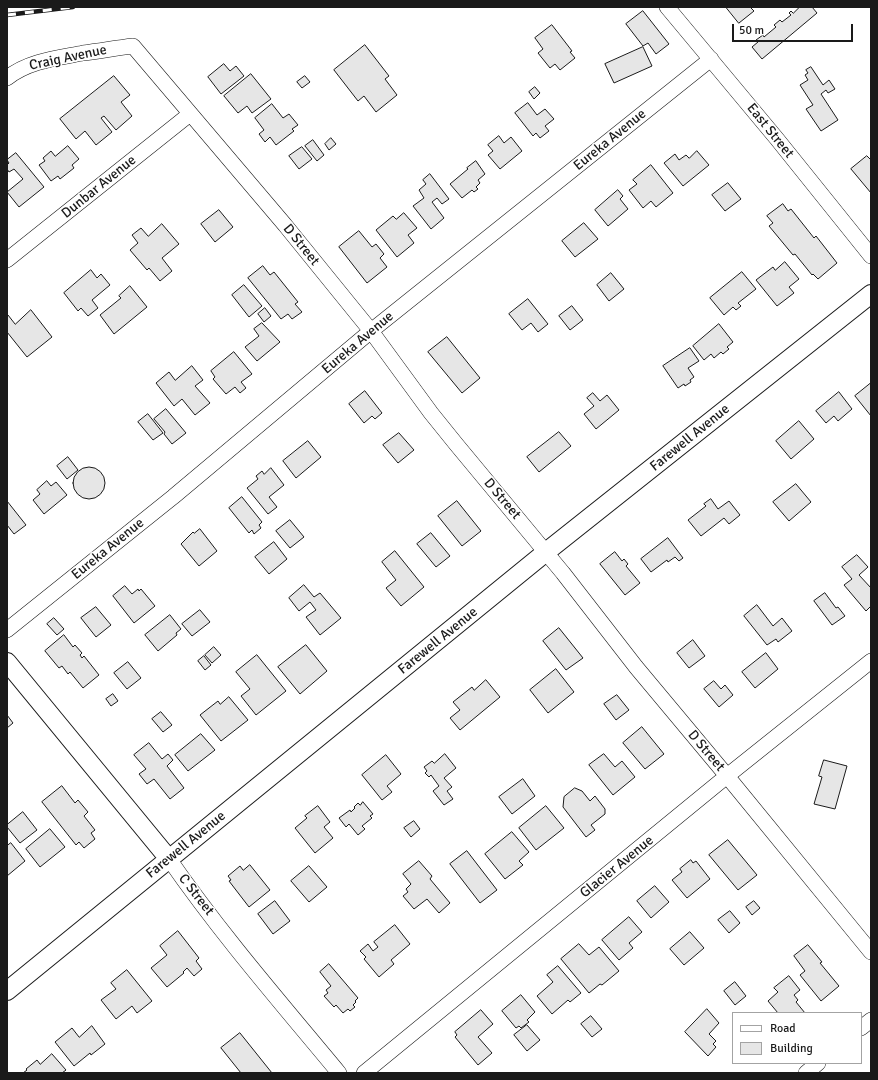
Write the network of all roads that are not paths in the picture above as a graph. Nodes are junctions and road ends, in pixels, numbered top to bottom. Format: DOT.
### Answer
graph roads {
  1 [pos="667,7"];
  2 [pos="133,46"];
  3 [pos="711,59"];
  4 [pos="7,78"];
  5 [pos="190,114"];
  6 [pos="871,256"];
  7 [pos="7,260"];
  8 [pos="871,294"];
  9 [pos="371,331"];
  10 [pos="546,552"];
  11 [pos="7,630"];
  12 [pos="871,661"];
  13 [pos="7,662"];
  14 [pos="728,776"];
  15 [pos="169,859"];
  16 [pos="871,952"];
  17 [pos="7,991"];
  18 [pos="871,1020"];
  19 [pos="862,1027"];
  20 [pos="817,1064"];
  21 [pos="339,1073"];
  22 [pos="364,1073"];
  23 [pos="806,1073"];
  1 -- 3 [label="street, East Street"];
  2 -- 4 [label="street, Craig Avenue"];
  2 -- 5 [label="street, D Street"];
  3 -- 6 [label="street, East Street"];
  3 -- 9 [label="street, Eureka Avenue"];
  5 -- 7 [label="street, Dunbar Avenue"];
  5 -- 9 [label="street, D Street"];
  8 -- 10 [label="street, Farewell Avenue"];
  9 -- 10 [label="street, D Street"];
  9 -- 11 [label="street, Eureka Avenue"];
  10 -- 14 [label="street, D Street"];
  10 -- 15 [label="street, Farewell Avenue"];
  12 -- 14 [label="street, Glacier Avenue"];
  13 -- 15 [label="street, C Street"];
  14 -- 16 [label="street, D Street"];
  14 -- 22 [label="street, Glacier Avenue"];
  15 -- 17 [label="street, Farewell Avenue"];
  15 -- 21 [label="street, C Street"];
  18 -- 19 [label="street"];
  20 -- 23 [label="street"];
}
